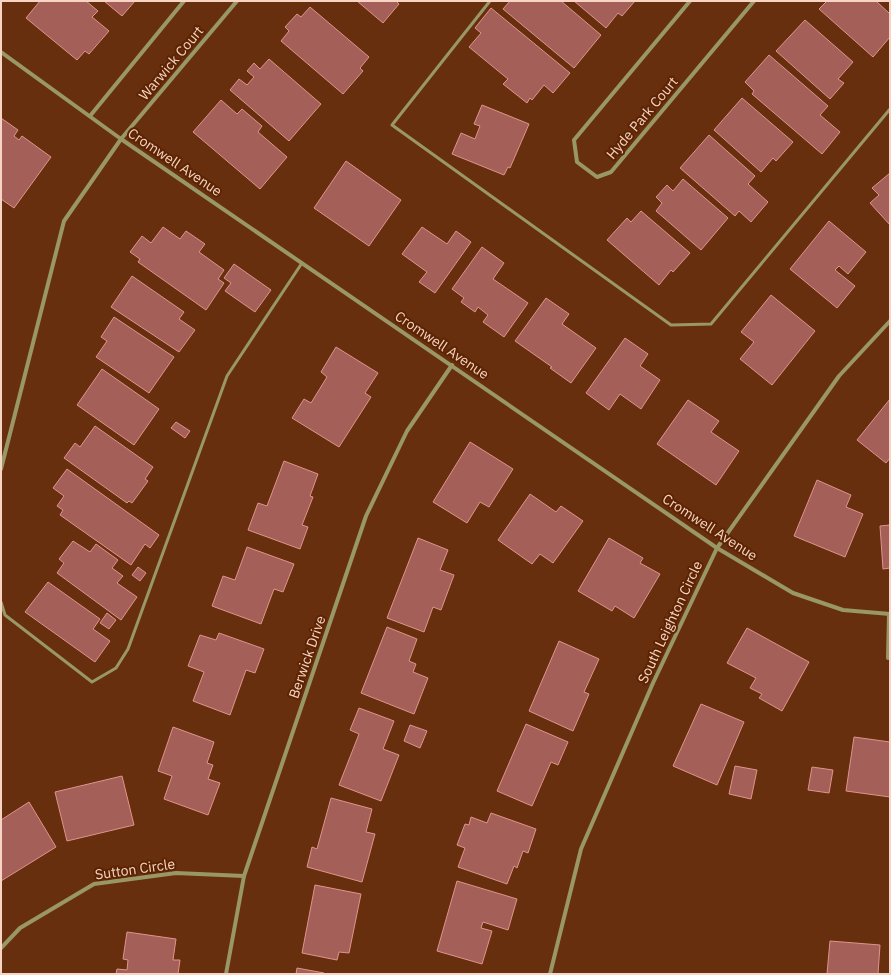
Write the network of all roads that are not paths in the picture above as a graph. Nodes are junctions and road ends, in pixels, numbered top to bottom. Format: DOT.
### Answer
graph roads {
  1 [pos="184,1"];
  2 [pos="237,1"];
  3 [pos="490,1"];
  4 [pos="690,1"];
  5 [pos="754,1"];
  6 [pos="1,52"];
  7 [pos="890,109"];
  8 [pos="90,116"];
  9 [pos="121,139"];
  10 [pos="302,263"];
  11 [pos="890,321"];
  12 [pos="452,365"];
  13 [pos="1,469"];
  14 [pos="717,548"];
  15 [pos="1,602"];
  16 [pos="890,614"];
  17 [pos="888,658"];
  18 [pos="244,876"];
  19 [pos="1,948"];
  20 [pos="226,974"];
  21 [pos="550,974"];
  1 -- 8 [label="street, Warwick Court"];
  2 -- 9 [label="street, Warwick Court"];
  3 -- 7 [label="lane"];
  4 -- 5 [label="street, Hyde Park Court"];
  6 -- 8 [label="street, Cromwell Avenue"];
  8 -- 9 [label="street, Cromwell Avenue"];
  9 -- 10 [label="street, Cromwell Avenue"];
  9 -- 13 [label="street, Warwick Court"];
  10 -- 12 [label="street, Cromwell Avenue"];
  10 -- 15 [label="lane"];
  11 -- 14 [label="street, South Leighton Circle"];
  12 -- 14 [label="street, Cromwell Avenue"];
  12 -- 18 [label="street, Berwick Drive"];
  14 -- 16 [label="street, Cromwell Avenue"];
  14 -- 21 [label="street, South Leighton Circle"];
  16 -- 17 [label="street"];
  18 -- 19 [label="street, Sutton Circle"];
  18 -- 20 [label="street, Berwick Drive"];
}
